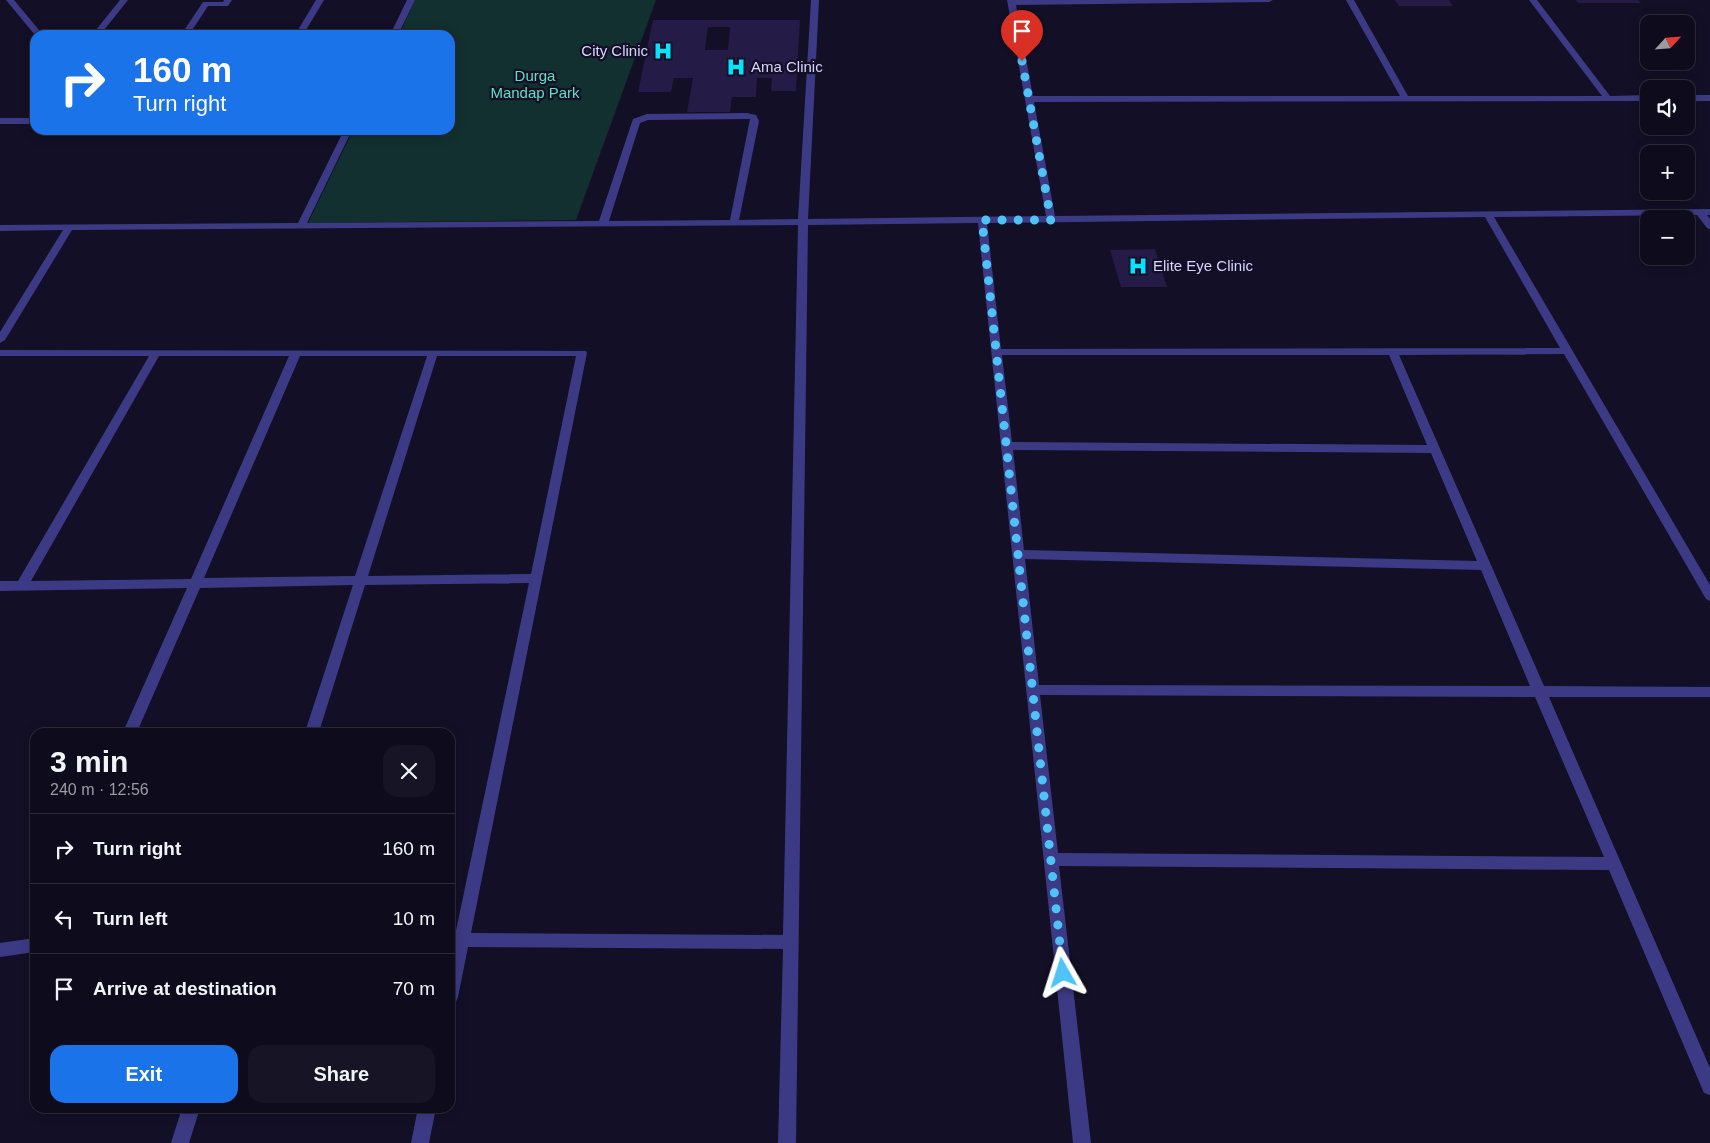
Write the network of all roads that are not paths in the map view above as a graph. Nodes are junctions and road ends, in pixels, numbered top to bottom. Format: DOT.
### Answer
graph roads {
  1 [pos="10,0"];
  2 [pos="124,0"];
  3 [pos="228,0"];
  4 [pos="320,0"];
  5 [pos="411,0"];
  6 [pos="814,0"];
  7 [pos="1269,0"];
  8 [pos="1350,0"];
  9 [pos="1534,0"];
  10 [pos="1012,1"];
  11 [pos="35,30"];
  12 [pos="100,30"];
  13 [pos="188,30"];
  14 [pos="302,30"];
  15 [pos="396,30"];
  16 [pos="1405,98"];
  17 [pos="1608,98"];
  18 [pos="1640,98"];
  19 [pos="1695,98"];
  20 [pos="1710,98"];
  21 [pos="1029,99"];
  22 [pos="0,121"];
  23 [pos="30,121"];
  24 [pos="346,135"];
  25 [pos="1705,212"];
  26 [pos="1488,214"];
  27 [pos="982,220"];
  28 [pos="1051,220"];
  29 [pos="803,222"];
  30 [pos="734,223"];
  31 [pos="603,224"];
  32 [pos="301,226"];
  33 [pos="1710,226"];
  34 [pos="0,228"];
  35 [pos="69,228"];
  36 [pos="0,340"];
  37 [pos="1567,351"];
  38 [pos="995,352"];
  39 [pos="1393,352"];
  40 [pos="0,353"];
  41 [pos="156,353"];
  42 [pos="296,353"];
  43 [pos="433,353"];
  44 [pos="1006,446"];
  45 [pos="1435,450"];
  46 [pos="1017,554"];
  47 [pos="1485,566"];
  48 [pos="536,578"];
  49 [pos="360,581"];
  50 [pos="195,583"];
  51 [pos="0,586"];
  52 [pos="22,586"];
  53 [pos="1710,596"];
  54 [pos="1032,690"];
  55 [pos="1539,691"];
  56 [pos="1710,692"];
  57 [pos="132,728"];
  58 [pos="313,728"];
  59 [pos="1050,859"];
  60 [pos="1614,864"];
  61 [pos="462,940"];
  62 [pos="790,942"];
  63 [pos="30,946"];
  64 [pos="0,950"];
  65 [pos="455,973"];
  66 [pos="1710,1087"];
  67 [pos="189,1113"];
  68 [pos="426,1113"];
  69 [pos="180,1143"];
  70 [pos="420,1143"];
  71 [pos="787,1143"];
  72 [pos="1082,1143"];
  1 -- 11 [label="street"];
  2 -- 12 [label="street"];
  3 -- 13 [label="street"];
  4 -- 14 [label="street"];
  5 -- 15 [label="street"];
  6 -- 29 [label="street"];
  7 -- 10 [label="street"];
  8 -- 16 [label="street"];
  9 -- 17 [label="street"];
  10 -- 21 [label="street"];
  16 -- 17 [label="street"];
  16 -- 21 [label="street"];
  17 -- 18 [label="street"];
  19 -- 20 [label="street"];
  21 -- 28 [label="street"];
  22 -- 23 [label="street"];
  24 -- 32 [label="street"];
  25 -- 26 [label="street"];
  25 -- 33 [label="street"];
  26 -- 28 [label="street"];
  26 -- 37 [label="street"];
  27 -- 28 [label="street"];
  27 -- 29 [label="street"];
  27 -- 38 [label="street"];
  29 -- 30 [label="street"];
  29 -- 62 [label="street"];
  30 -- 31 [label="street"];
  30 -- 31 [label="street"];
  31 -- 32 [label="street"];
  32 -- 35 [label="street"];
  34 -- 35 [label="street"];
  35 -- 36 [label="street"];
  37 -- 39 [label="street"];
  37 -- 53 [label="street"];
  38 -- 39 [label="street"];
  38 -- 44 [label="street"];
  39 -- 45 [label="street"];
  40 -- 41 [label="street"];
  41 -- 42 [label="street"];
  41 -- 52 [label="street"];
  42 -- 43 [label="street"];
  42 -- 50 [label="street"];
  43 -- 48 [label="street"];
  43 -- 49 [label="street"];
  44 -- 45 [label="street"];
  44 -- 46 [label="street"];
  45 -- 47 [label="street"];
  46 -- 47 [label="street"];
  46 -- 54 [label="street"];
  47 -- 55 [label="street"];
  48 -- 49 [label="street"];
  48 -- 61 [label="street"];
  49 -- 50 [label="street"];
  49 -- 58 [label="street"];
  50 -- 52 [label="street"];
  50 -- 57 [label="street"];
  51 -- 52 [label="street"];
  54 -- 55 [label="street"];
  54 -- 59 [label="street"];
  55 -- 56 [label="street"];
  55 -- 60 [label="street"];
  59 -- 60 [label="street"];
  59 -- 72 [label="street"];
  60 -- 66 [label="street"];
  61 -- 62 [label="street"];
  61 -- 65 [label="street"];
  62 -- 71 [label="street"];
  63 -- 64 [label="street"];
  67 -- 69 [label="street"];
  68 -- 70 [label="street"];
}
